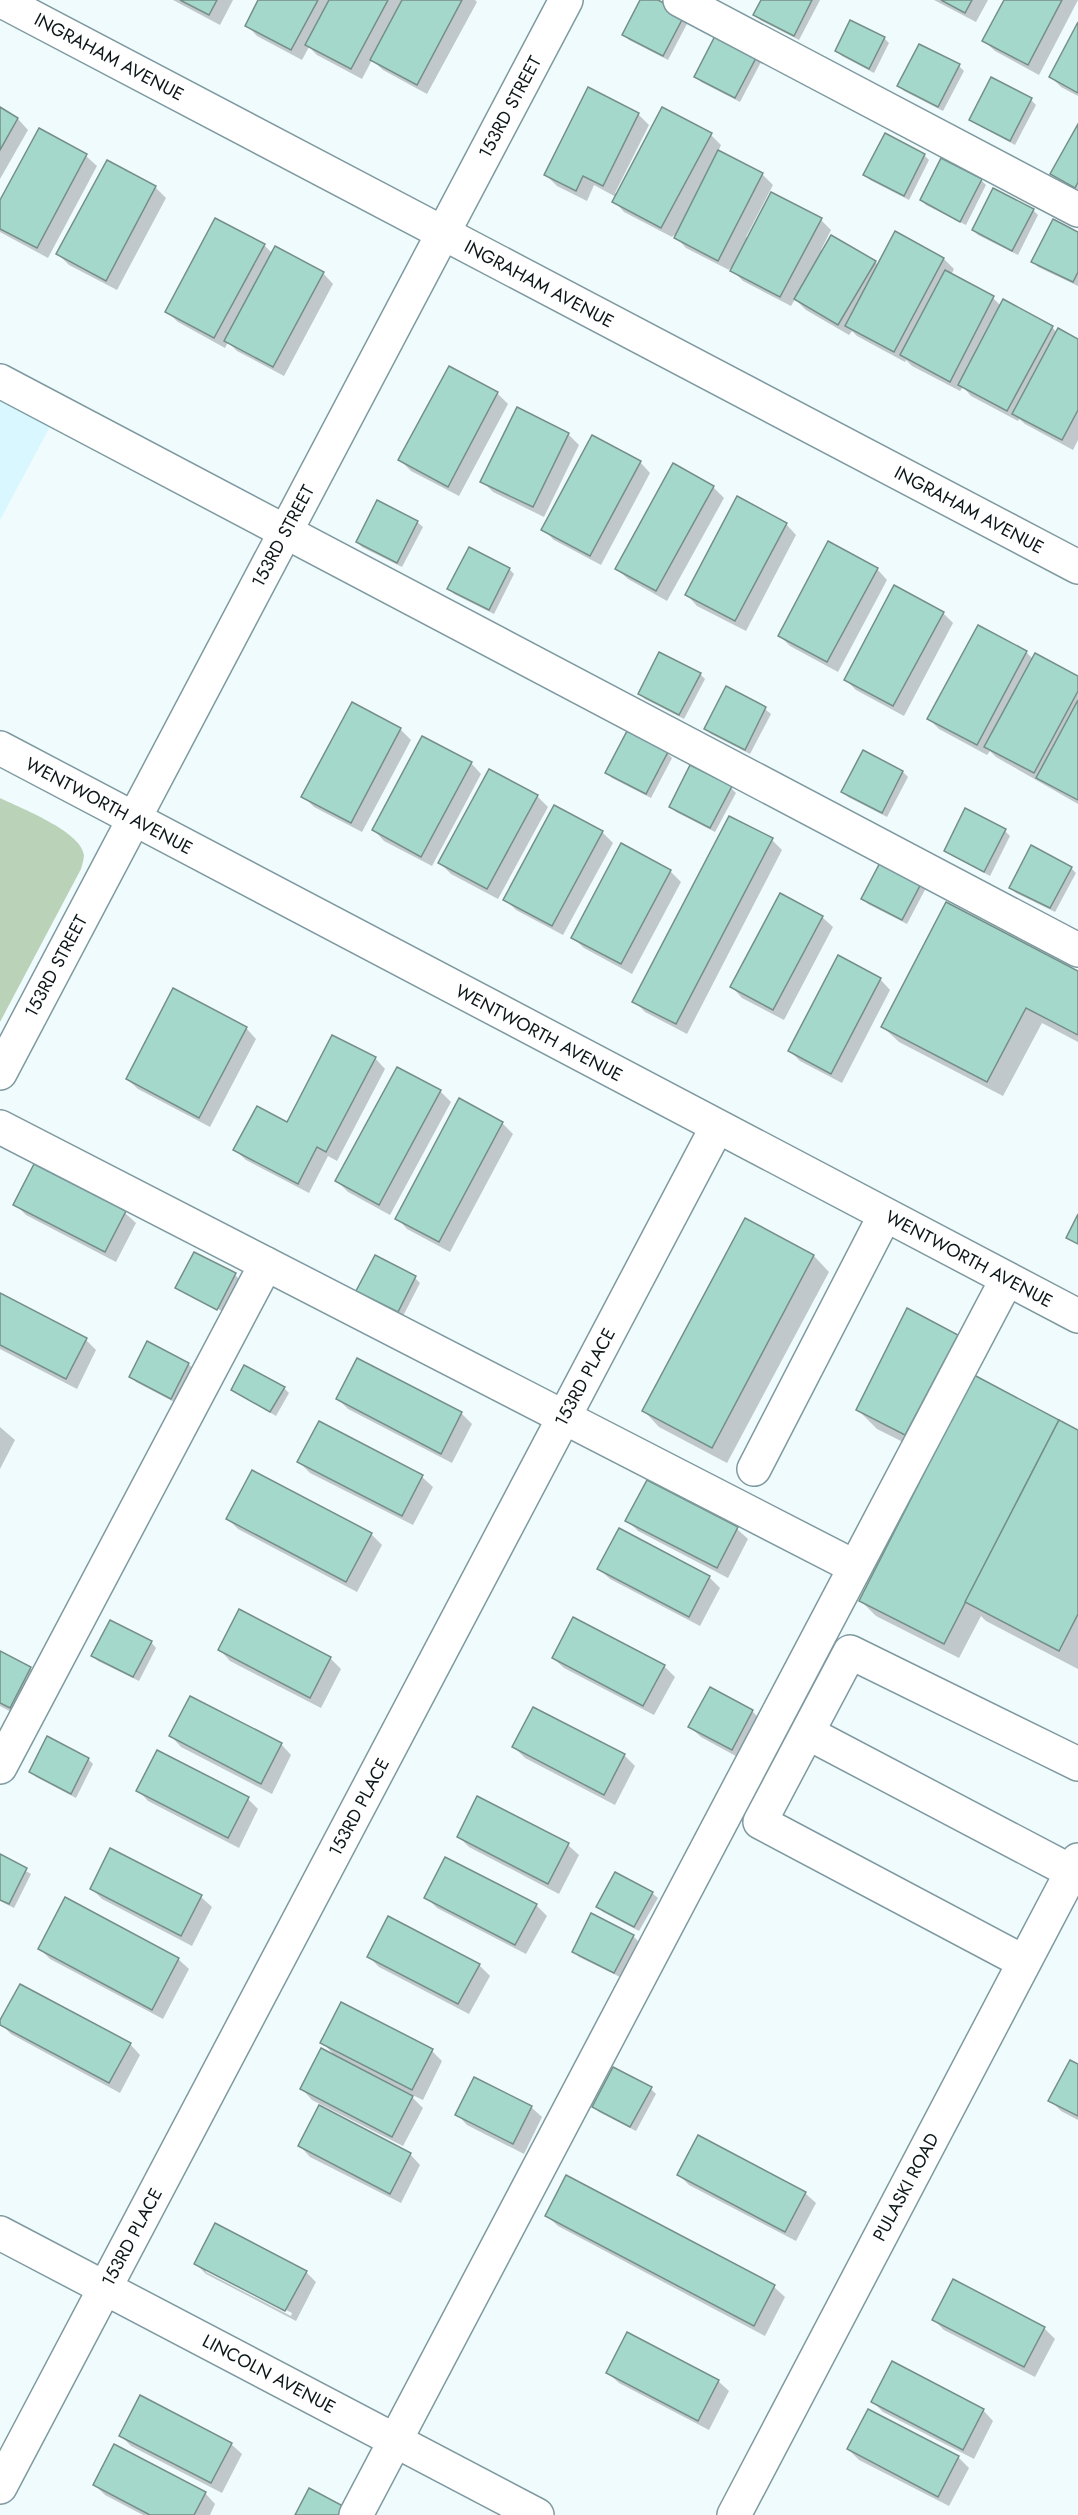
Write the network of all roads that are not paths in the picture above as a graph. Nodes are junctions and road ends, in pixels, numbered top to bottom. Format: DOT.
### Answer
graph roads {
  1 [pos="0,0"];
  2 [pos="566,0"];
  3 [pos="680,0"];
  4 [pos="1078,210"];
  5 [pos="443,233"];
  6 [pos="0,381"];
  7 [pos="285,532"];
  8 [pos="1078,567"];
  9 [pos="0,748"];
  10 [pos="134,818"];
  11 [pos="1078,950"];
  12 [pos="0,1073"];
  13 [pos="0,1127"];
  14 [pos="717,1127"];
  15 [pos="885,1215"];
  16 [pos="266,1264"];
  17 [pos="1007,1279"];
  18 [pos="1078,1316"];
  19 [pos="564,1417"];
  20 [pos="754,1469"];
  21 [pos="855,1567"];
  22 [pos="808,1733"];
  23 [pos="1078,1764"];
  24 [pos="0,1767"];
  25 [pos="1075,1866"];
  26 [pos="1024,1962"];
  27 [pos="0,2233"];
  28 [pos="105,2288"];
  29 [pos="396,2440"];
  30 [pos="0,2487"];
  31 [pos="356,2515"];
  32 [pos="537,2515"];
  33 [pos="734,2515"];
  1 -- 5 [label="street, INGRAHAM AVENUE"];
  2 -- 5 [label="street, 153RD STREET"];
  3 -- 4 [label="street"];
  5 -- 7 [label="street, 153RD STREET"];
  5 -- 8 [label="street, INGRAHAM AVENUE"];
  6 -- 7 [label="street"];
  7 -- 10 [label="street, 153RD STREET"];
  7 -- 11 [label="street"];
  9 -- 10 [label="street, WENTWORTH AVENUE"];
  10 -- 12 [label="street, 153RD STREET"];
  10 -- 14 [label="street, WENTWORTH AVENUE"];
  13 -- 16 [label="street"];
  14 -- 15 [label="street, WENTWORTH AVENUE"];
  14 -- 19 [label="street, 153RD PLACE"];
  15 -- 17 [label="street, WENTWORTH AVENUE"];
  15 -- 20 [label="street"];
  16 -- 19 [label="street"];
  16 -- 24 [label="street"];
  17 -- 18 [label="street, WENTWORTH AVENUE"];
  17 -- 21 [label="street"];
  19 -- 21 [label="street"];
  19 -- 28 [label="street, 153RD PLACE"];
  21 -- 29 [label="street"];
  22 -- 23 [label="street"];
  22 -- 25 [label="street"];
  22 -- 26 [label="street"];
  25 -- 26 [label="street, PULASKI ROAD"];
  26 -- 33 [label="street, PULASKI ROAD"];
  27 -- 28 [label="street, LINCOLN AVENUE"];
  28 -- 29 [label="street, LINCOLN AVENUE"];
  28 -- 30 [label="street, 153RD PLACE"];
  29 -- 31 [label="street"];
  29 -- 32 [label="street, LINCOLN AVENUE"];
}
